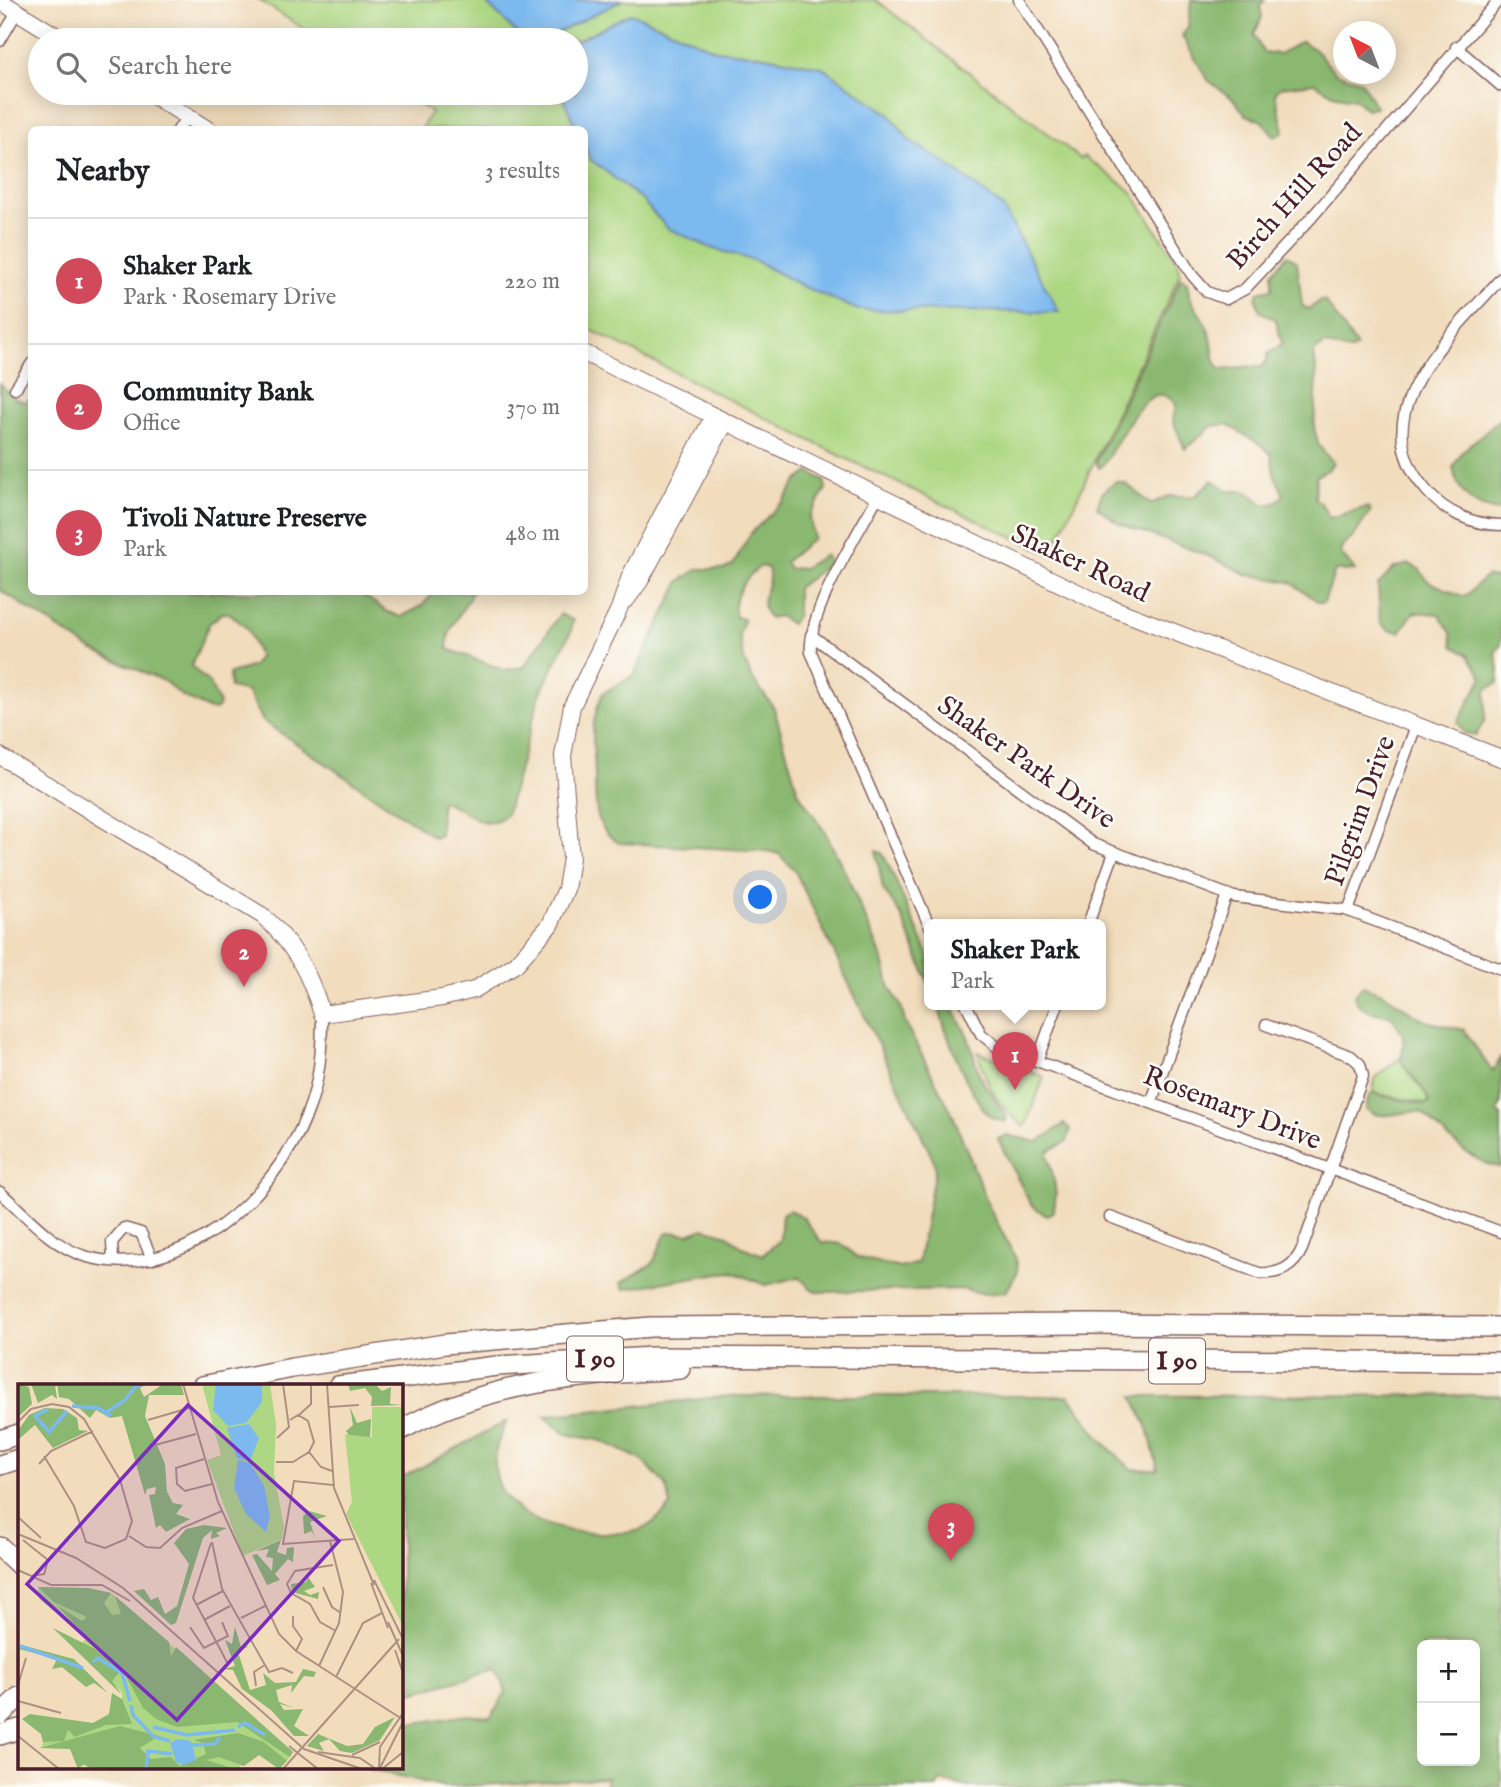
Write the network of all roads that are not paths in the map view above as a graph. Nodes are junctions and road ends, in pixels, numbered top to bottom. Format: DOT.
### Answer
graph roads {
  1 [pos="1019,0"];
  2 [pos="1499,0"];
  3 [pos="0,1"];
  4 [pos="17,12"];
  5 [pos="43,28"];
  6 [pos="0,41"];
  7 [pos="1456,47"];
  8 [pos="1501,86"];
  9 [pos="162,105"];
  10 [pos="182,123"];
  11 [pos="1501,278"];
  12 [pos="588,355"];
  13 [pos="28,369"];
  14 [pos="15,389"];
  15 [pos="719,420"];
  16 [pos="877,496"];
  17 [pos="1501,525"];
  18 [pos="811,635"];
  19 [pos="1416,726"];
  20 [pos="0,756"];
  21 [pos="1501,758"];
  22 [pos="1114,853"];
  23 [pos="1227,895"];
  24 [pos="1348,911"];
  25 [pos="926,919"];
  26 [pos="1090,919"];
  27 [pos="1501,968"];
  28 [pos="969,1010"];
  29 [pos="1056,1010"];
  30 [pos="322,1014"];
  31 [pos="1266,1026"];
  32 [pos="1037,1061"];
  33 [pos="1151,1103"];
  34 [pos="1329,1170"];
  35 [pos="0,1192"];
  36 [pos="1111,1217"];
  37 [pos="1501,1232"];
  38 [pos="152,1259"];
  39 [pos="113,1260"];
  40 [pos="1501,1327"];
  41 [pos="854,1358"];
  42 [pos="1501,1362"];
  43 [pos="212,1384"];
  44 [pos="353,1384"];
  45 [pos="18,1422"];
  46 [pos="0,1428"];
  47 [pos="402,1430"];
  48 [pos="18,1434"];
  49 [pos="0,1440"];
  50 [pos="18,1459"];
  51 [pos="0,1465"];
  52 [pos="0,1547"];
  53 [pos="18,1564"];
  54 [pos="18,1698"];
  55 [pos="0,1715"];
  56 [pos="18,1729"];
  57 [pos="0,1735"];
  1 -- 7 [label="street, Birch Hill Road"];
  2 -- 7 [label="street, Birch Hill Road"];
  3 -- 4 [label="street"];
  4 -- 5 [label="street"];
  4 -- 6 [label="street"];
  7 -- 8 [label="street"];
  9 -- 10 [label="street"];
  11 -- 17 [label="street"];
  12 -- 15 [label="street, Shaker Road"];
  13 -- 14 [label="street"];
  15 -- 16 [label="street, Shaker Road"];
  15 -- 30 [label="street"];
  16 -- 18 [label="street"];
  16 -- 19 [label="street, Shaker Road"];
  18 -- 22 [label="street, Shaker Park Drive"];
  18 -- 25 [label="street"];
  19 -- 21 [label="street, Shaker Road"];
  19 -- 24 [label="street, Pilgrim Drive"];
  20 -- 30 [label="street"];
  22 -- 23 [label="street, Shaker Park Drive"];
  22 -- 26 [label="street"];
  23 -- 24 [label="street, Shaker Park Drive"];
  23 -- 33 [label="street"];
  24 -- 27 [label="street, Shaker Park Drive"];
  28 -- 32 [label="street, Rosemary Drive"];
  29 -- 32 [label="street"];
  30 -- 38 [label="street"];
  31 -- 34 [label="street"];
  32 -- 33 [label="street, Rosemary Drive"];
  33 -- 34 [label="street, Rosemary Drive"];
  34 -- 36 [label="street"];
  34 -- 37 [label="street, Rosemary Drive"];
  35 -- 39 [label="street"];
  38 -- 39 [label="street"];
  38 -- 39 [label="street"];
  40 -- 43 [label="highway, I 90"];
  41 -- 42 [label="highway, I 90"];
  41 -- 44 [label="highway, I 90"];
  41 -- 47 [label="highway"];
  45 -- 46 [label="highway"];
  48 -- 49 [label="highway"];
  50 -- 51 [label="highway"];
  52 -- 53 [label="highway"];
  54 -- 55 [label="highway"];
  56 -- 57 [label="highway"];
}
